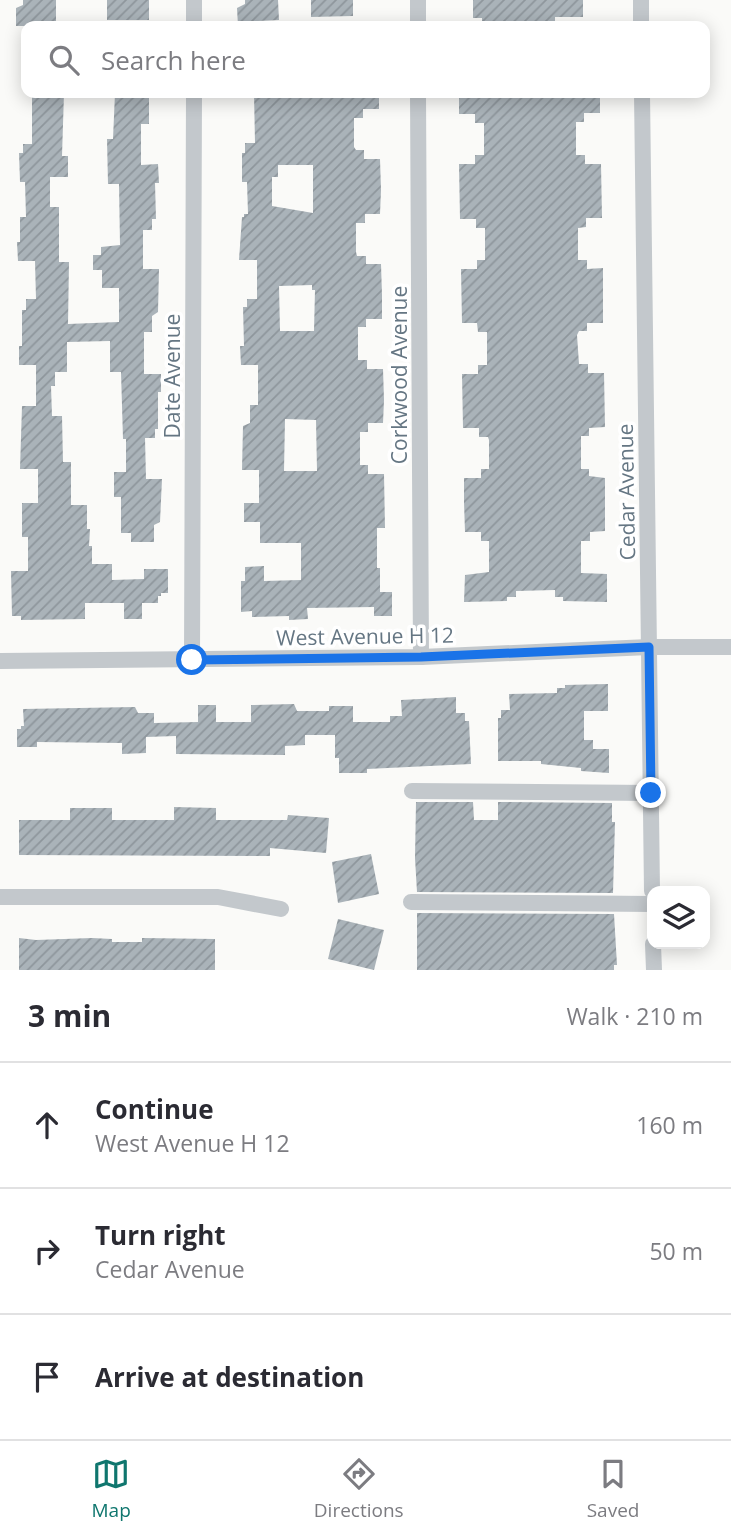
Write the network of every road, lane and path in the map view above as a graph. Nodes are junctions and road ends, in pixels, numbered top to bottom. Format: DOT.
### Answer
graph roads {
  1 [pos="194,0"];
  2 [pos="418,0"];
  3 [pos="641,0"];
  4 [pos="194,21"];
  5 [pos="418,21"];
  6 [pos="641,21"];
  7 [pos="194,98"];
  8 [pos="418,98"];
  9 [pos="642,98"];
  10 [pos="649,647"];
  11 [pos="731,647"];
  12 [pos="421,657"];
  13 [pos="192,660"];
  14 [pos="0,661"];
  15 [pos="412,791"];
  16 [pos="651,793"];
  17 [pos="652,886"];
  18 [pos="0,897"];
  19 [pos="411,902"];
  20 [pos="647,904"];
  21 [pos="281,909"];
  22 [pos="653,949"];
  23 [pos="654,970"];
  1 -- 4 [label="street"];
  2 -- 5 [label="street"];
  3 -- 6 [label="street"];
  7 -- 13 [label="street, Date Avenue"];
  8 -- 12 [label="street, Corkwood Avenue"];
  9 -- 10 [label="street, Cedar Avenue"];
  10 -- 11 [label="street, West Avenue H 12"];
  10 -- 12 [label="street, West Avenue H 12"];
  10 -- 16 [label="street, Cedar Avenue"];
  12 -- 13 [label="street, West Avenue H 12"];
  13 -- 14 [label="street, West Avenue H 12"];
  15 -- 16 [label="street"];
  16 -- 17 [label="street, Cedar Avenue"];
  18 -- 21 [label="street"];
  19 -- 20 [label="street"];
  22 -- 23 [label="street"];
}
